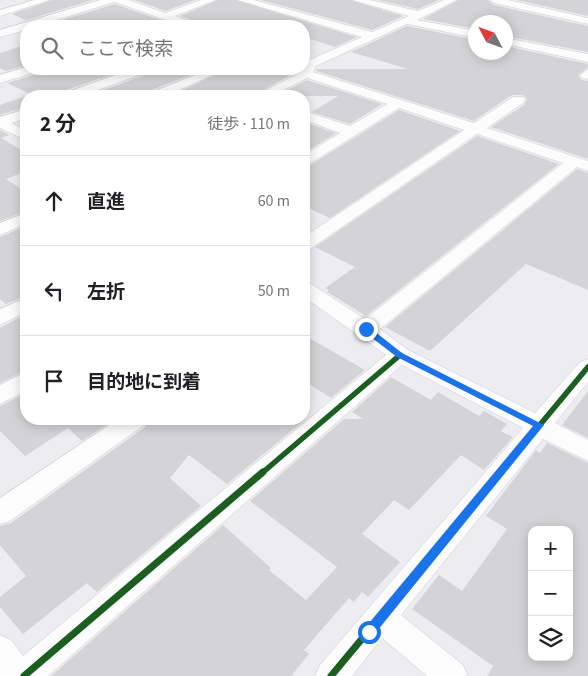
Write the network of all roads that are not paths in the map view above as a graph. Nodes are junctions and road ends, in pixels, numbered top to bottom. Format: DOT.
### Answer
graph roads {
  1 [pos="45,0"];
  2 [pos="120,0"];
  3 [pos="211,0"];
  4 [pos="242,0"];
  5 [pos="357,0"];
  6 [pos="452,0"];
  7 [pos="494,0"];
  8 [pos="0,13"];
  9 [pos="420,15"];
  10 [pos="170,18"];
  11 [pos="49,20"];
  12 [pos="166,20"];
  13 [pos="176,20"];
  14 [pos="407,21"];
  15 [pos="588,21"];
  16 [pos="20,28"];
  17 [pos="468,33"];
  18 [pos="0,34"];
  19 [pos="373,36"];
  20 [pos="513,42"];
  21 [pos="588,58"];
  22 [pos="310,65"];
  23 [pos="310,70"];
  24 [pos="20,73"];
  25 [pos="127,75"];
  26 [pos="206,75"];
  27 [pos="297,75"];
  28 [pos="0,80"];
  29 [pos="86,90"];
  30 [pos="169,90"];
  31 [pos="272,90"];
  32 [pos="518,100"];
  33 [pos="398,102"];
  34 [pos="20,114"];
  35 [pos="310,117"];
  36 [pos="0,122"];
  37 [pos="477,129"];
  38 [pos="352,132"];
  39 [pos="20,133"];
  40 [pos="310,156"];
  41 [pos="581,164"];
  42 [pos="0,211"];
  43 [pos="20,219"];
  44 [pos="20,221"];
  45 [pos="0,230"];
  46 [pos="310,241"];
  47 [pos="310,296"];
  48 [pos="20,307"];
  49 [pos="0,318"];
  50 [pos="366,329"];
  51 [pos="400,355"];
  52 [pos="588,367"];
  53 [pos="20,384"];
  54 [pos="0,396"];
  55 [pos="127,425"];
  56 [pos="539,425"];
  57 [pos="588,451"];
  58 [pos="0,513"];
  59 [pos="381,618"];
  60 [pos="0,651"];
  61 [pos="18,676"];
  62 [pos="24,676"];
  63 [pos="331,676"];
  64 [pos="452,676"];
  1 -- 8 [label="street"];
  2 -- 10 [label="street"];
  2 -- 11 [label="street"];
  3 -- 10 [label="street"];
  4 -- 19 [label="street"];
  5 -- 9 [label="street"];
  6 -- 9 [label="street"];
  7 -- 15 [label="street"];
  9 -- 14 [label="street"];
  10 -- 12 [label="street"];
  10 -- 13 [label="street"];
  14 -- 17 [label="street"];
  14 -- 19 [label="street"];
  16 -- 18 [label="street"];
  19 -- 22 [label="street"];
  20 -- 21 [label="street"];
  23 -- 33 [label="street"];
  24 -- 28 [label="street"];
  25 -- 29 [label="street"];
  26 -- 30 [label="street"];
  27 -- 31 [label="street"];
  32 -- 37 [label="street"];
  33 -- 37 [label="street"];
  33 -- 38 [label="street"];
  34 -- 36 [label="street"];
  35 -- 38 [label="street"];
  36 -- 39 [label="street"];
  37 -- 41 [label="street"];
  37 -- 46 [label="street"];
  38 -- 40 [label="street"];
  41 -- 50 [label="street"];
  42 -- 43 [label="street"];
  44 -- 45 [label="street"];
  47 -- 50 [label="street"];
  48 -- 49 [label="street"];
  50 -- 51 [label="street"];
  51 -- 56 [label="street"];
  51 -- 62 [label="street"];
  52 -- 56 [label="street"];
  53 -- 54 [label="street"];
  55 -- 58 [label="street"];
  56 -- 57 [label="street"];
  56 -- 59 [label="street"];
  59 -- 63 [label="street"];
  59 -- 64 [label="street"];
  60 -- 61 [label="street"];
}
